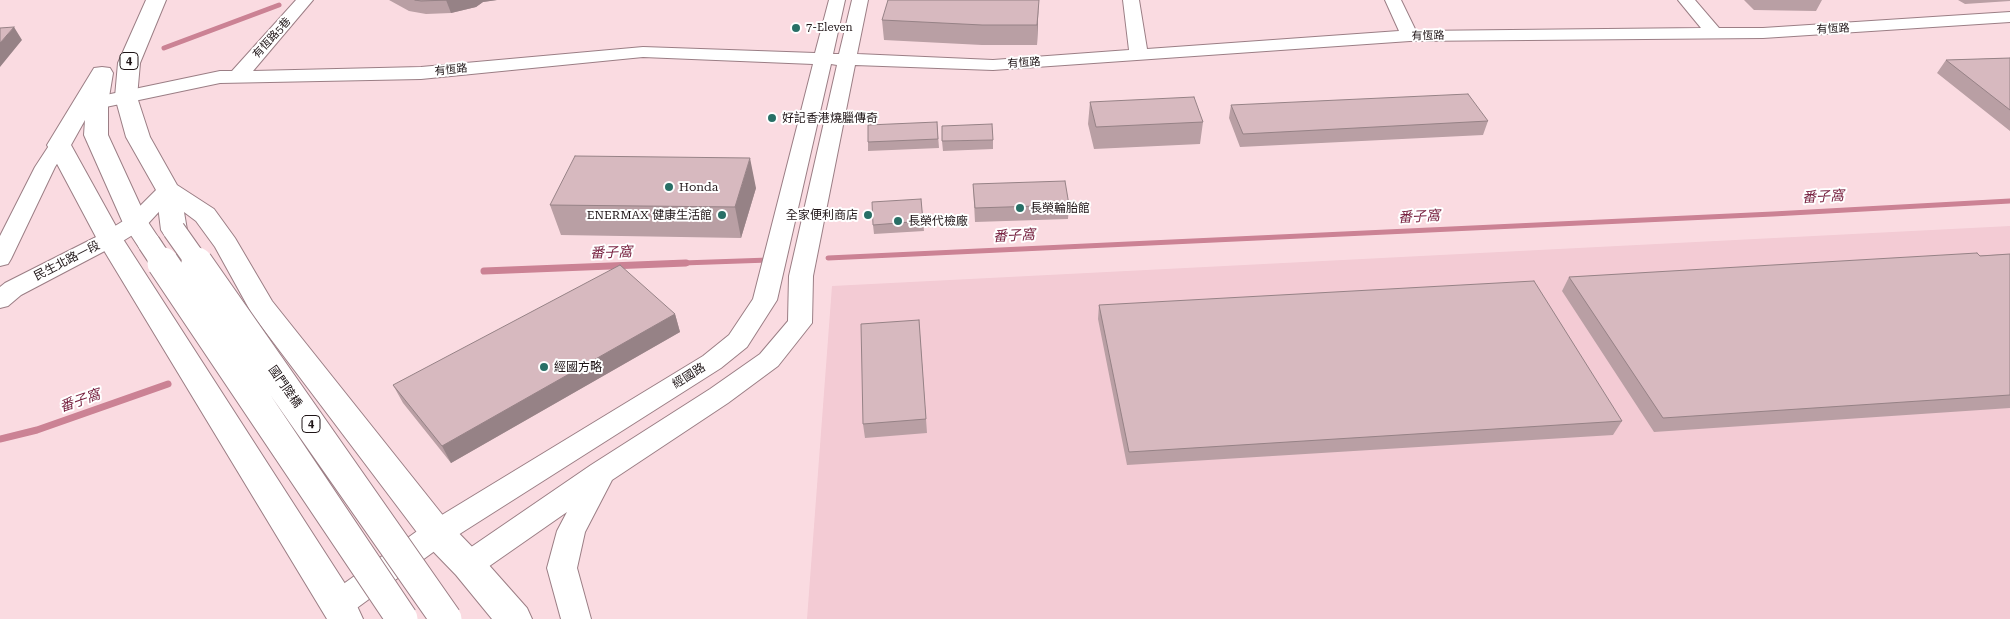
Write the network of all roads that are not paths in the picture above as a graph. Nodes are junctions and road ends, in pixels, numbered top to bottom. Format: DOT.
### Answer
graph roads {
  1 [pos="137,0"];
  2 [pos="156,0"];
  3 [pos="305,0"];
  4 [pos="837,0"];
  5 [pos="860,0"];
  6 [pos="1131,0"];
  7 [pos="1393,0"];
  8 [pos="1686,0"];
  9 [pos="2010,17"];
  10 [pos="1714,33"];
  11 [pos="1410,36"];
  12 [pos="1139,55"];
  13 [pos="835,59"];
  14 [pos="238,76"];
  15 [pos="126,97"];
  16 [pos="89,104"];
  17 [pos="135,126"];
  18 [pos="96,135"];
  19 [pos="59,145"];
  20 [pos="168,190"];
  21 [pos="153,232"];
  22 [pos="110,240"];
  23 [pos="0,258"];
  24 [pos="0,300"];
  25 [pos="601,473"];
  26 [pos="437,533"];
  27 [pos="468,565"];
  28 [pos="342,611"];
  29 [pos="402,619"];
  30 [pos="446,619"];
  31 [pos="514,619"];
  32 [pos="576,619"];
  1 -- 16 [label="main road, 4"];
  2 -- 15 [label="main road, 4"];
  3 -- 14 [label="street, 有恆路5巷"];
  4 -- 13 [label="street, 經國路"];
  5 -- 13 [label="street, 經國路"];
  6 -- 12 [label="street"];
  7 -- 11 [label="street"];
  8 -- 10 [label="street"];
  9 -- 10 [label="street, 有恆路"];
  10 -- 11 [label="street, 有恆路"];
  11 -- 12 [label="street, 有恆路"];
  12 -- 13 [label="street, 有恆路"];
  13 -- 14 [label="street, 有恆路"];
  13 -- 25 [label="street, 經國路"];
  13 -- 26 [label="street, 經國路"];
  14 -- 15 [label="street, 有恆路"];
  15 -- 16 [label="street, 有恆路"];
  15 -- 17 [label="main road, 4"];
  16 -- 18 [label="main road, 4"];
  16 -- 19 [label="main road, 4"];
  17 -- 18 [label="main road"];
  17 -- 20 [label="main road, 4"];
  18 -- 19 [label="main road"];
  18 -- 21 [label="main road, 4"];
  19 -- 22 [label="main road"];
  19 -- 23 [label="street"];
  20 -- 21 [label="main road, 4"];
  20 -- 21 [label="street, 民生北路一段"];
  20 -- 26 [label="main road, 4"];
  21 -- 22 [label="street, 民生北路一段"];
  21 -- 29 [label="main road, 4, bridge"];
  21 -- 30 [label="main road, 國門陸橋 / 4, bridge"];
  22 -- 24 [label="street, 民生北路一段"];
  22 -- 28 [label="main road"];
  25 -- 27 [label="street, 經國路"];
  25 -- 32 [label="street"];
  26 -- 27 [label="main road, 4"];
  26 -- 28 [label="street, 經國路"];
  27 -- 31 [label="main road, 4"];
}
